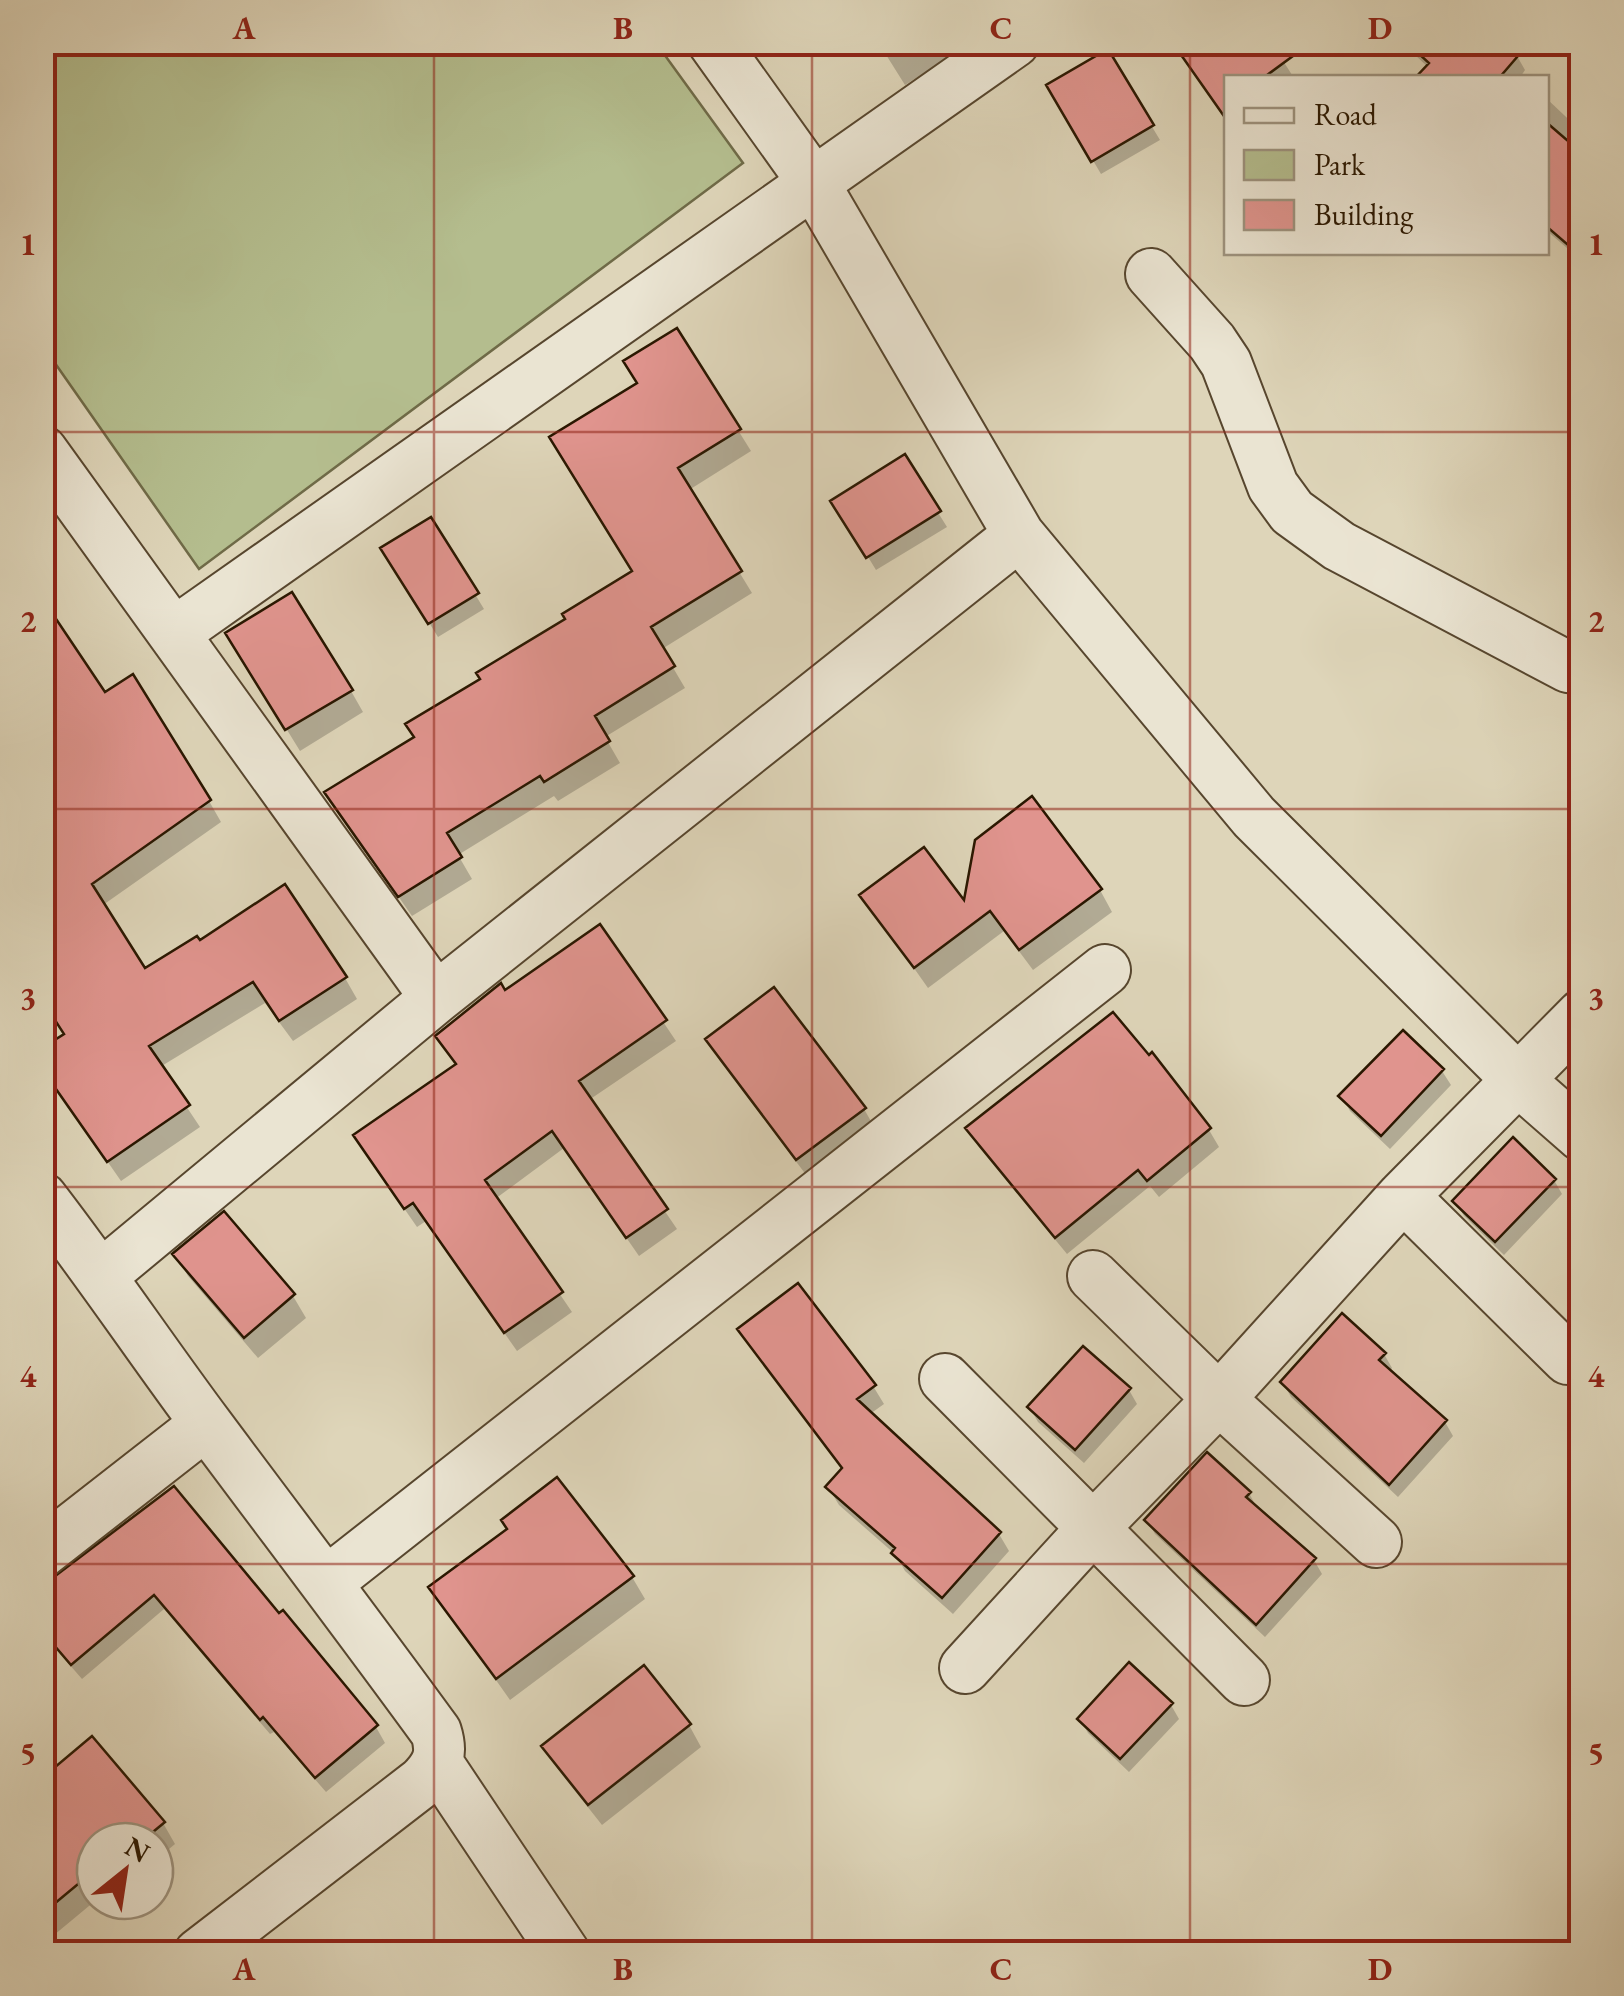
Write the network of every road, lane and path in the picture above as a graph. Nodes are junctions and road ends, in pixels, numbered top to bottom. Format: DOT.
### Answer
graph roads {
  1 [pos="713,42"];
  2 [pos="1014,42"];
  3 [pos="813,182"];
  4 [pos="1151,274"];
  5 [pos="42,451"];
  6 [pos="1033,552"];
  7 [pos="174,633"];
  8 [pos="1582,670"];
  9 [pos="1105,970"];
  10 [pos="436,998"];
  11 [pos="1582,1014"];
  12 [pos="1517,1079"];
  13 [pos="1582,1136"];
  14 [pos="1403,1196"];
  15 [pos="42,1198"];
  16 [pos="102,1274"];
  17 [pos="1093,1276"];
  18 [pos="1568,1359"];
  19 [pos="945,1379"];
  20 [pos="1219,1399"];
  21 [pos="206,1424"];
  22 [pos="1092,1528"];
  23 [pos="1376,1542"];
  24 [pos="42,1552"];
  25 [pos="327,1582"];
  26 [pos="965,1668"];
  27 [pos="1244,1680"];
  28 [pos="438,1764"];
  29 [pos="199,1954"];
  30 [pos="565,1954"];
  1 -- 3 [label="street"];
  2 -- 3 [label="street"];
  3 -- 6 [label="street"];
  3 -- 7 [label="street"];
  4 -- 8 [label="street"];
  5 -- 7 [label="street"];
  6 -- 10 [label="street"];
  6 -- 12 [label="street"];
  7 -- 10 [label="street"];
  9 -- 25 [label="street"];
  10 -- 16 [label="street"];
  11 -- 12 [label="street"];
  12 -- 13 [label="street"];
  12 -- 14 [label="street"];
  14 -- 18 [label="street"];
  14 -- 20 [label="street"];
  15 -- 16 [label="street"];
  16 -- 21 [label="street"];
  17 -- 20 [label="street"];
  19 -- 22 [label="street"];
  20 -- 22 [label="street"];
  20 -- 23 [label="street"];
  21 -- 24 [label="street"];
  21 -- 25 [label="street"];
  22 -- 26 [label="street"];
  22 -- 27 [label="street"];
  25 -- 28 [label="street"];
  28 -- 29 [label="street"];
  28 -- 30 [label="street"];
}
